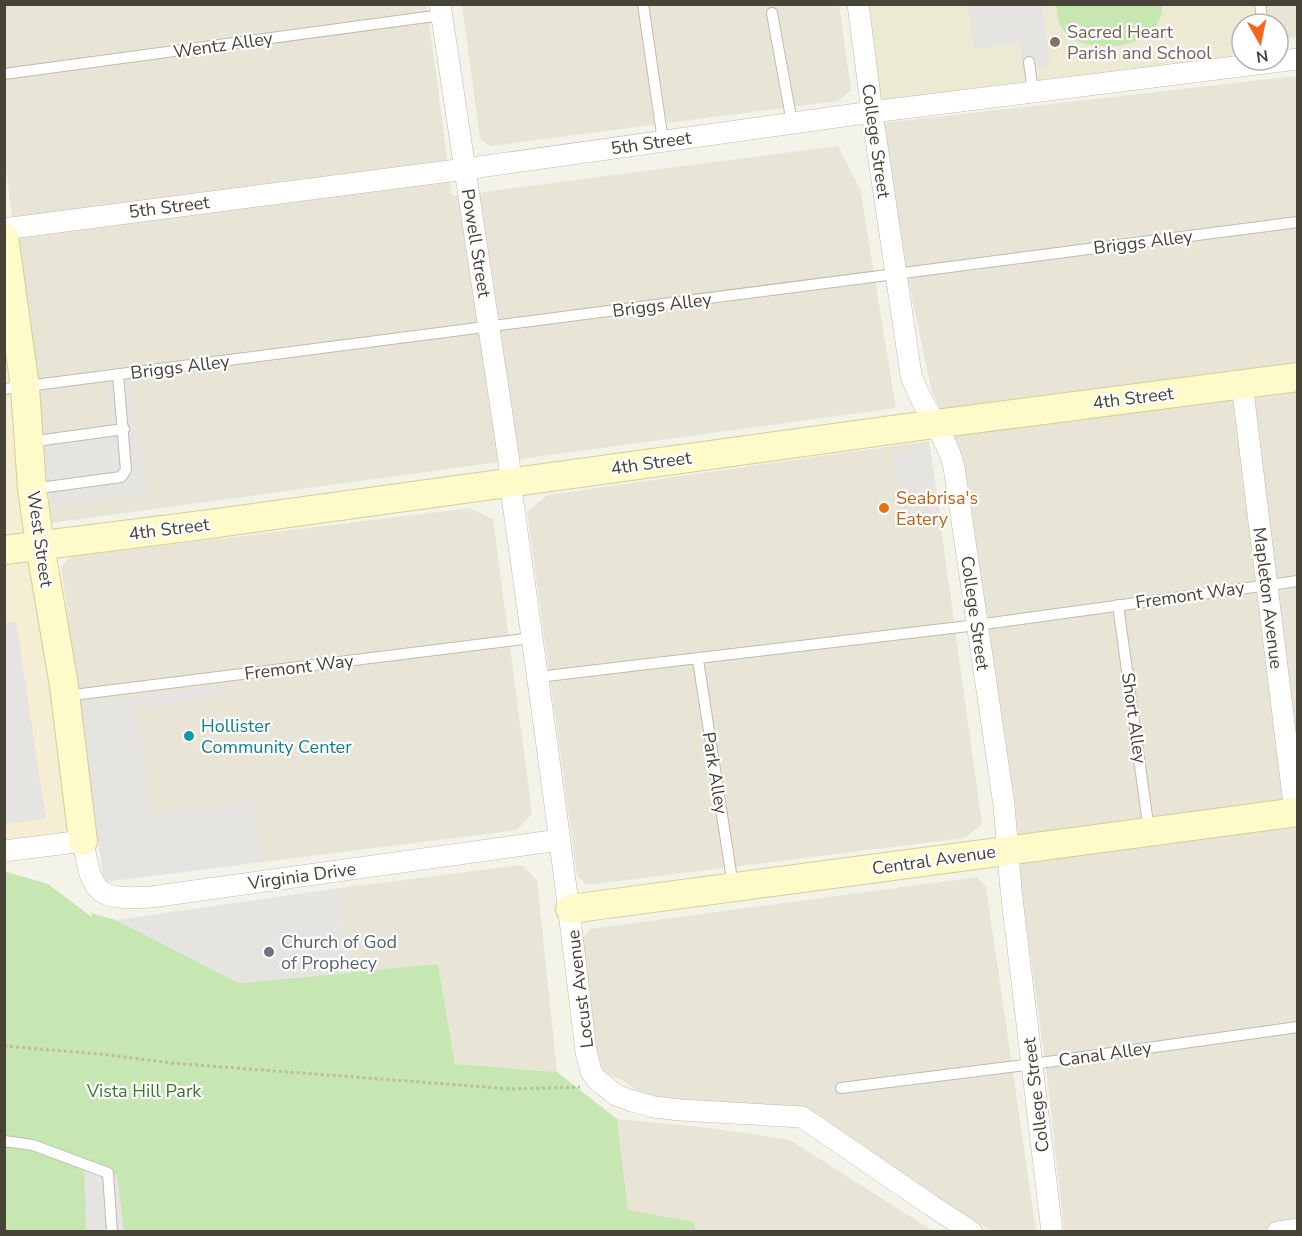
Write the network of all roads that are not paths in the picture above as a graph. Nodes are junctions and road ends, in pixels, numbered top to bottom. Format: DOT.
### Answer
graph roads {
  1 [pos="643,4"];
  2 [pos="858,4"];
  3 [pos="441,10"];
  4 [pos="772,12"];
  5 [pos="1029,62"];
  6 [pos="1230,67"];
  7 [pos="4,74"];
  8 [pos="1033,92"];
  9 [pos="872,112"];
  10 [pos="792,123"];
  11 [pos="663,141"];
  12 [pos="465,169"];
  13 [pos="1298,222"];
  14 [pos="4,229"];
  15 [pos="4,237"];
  16 [pos="895,275"];
  17 [pos="489,327"];
  18 [pos="118,375"];
  19 [pos="1298,377"];
  20 [pos="1242,384"];
  21 [pos="15,388"];
  22 [pos="935,424"];
  23 [pos="124,429"];
  24 [pos="29,442"];
  25 [pos="510,482"];
  26 [pos="32,489"];
  27 [pos="40,545"];
  28 [pos="4,550"];
  29 [pos="1298,580"];
  30 [pos="1266,585"];
  31 [pos="1118,605"];
  32 [pos="977,625"];
  33 [pos="532,638"];
  34 [pos="698,660"];
  35 [pos="538,677"];
  36 [pos="65,696"];
  37 [pos="1296,812"];
  38 [pos="1149,831"];
  39 [pos="559,840"];
  40 [pos="82,841"];
  41 [pos="1008,850"];
  42 [pos="4,851"];
  43 [pos="733,886"];
  44 [pos="570,909"];
  45 [pos="1298,1027"];
  46 [pos="1033,1064"];
  47 [pos="841,1088"];
  48 [pos="4,1141"];
  49 [pos="1298,1229"];
  50 [pos="112,1232"];
  51 [pos="972,1232"];
  52 [pos="1052,1232"];
  53 [pos="1278,1232"];
  1 -- 11 [label="lane"];
  2 -- 9 [label="street, College Street"];
  3 -- 7 [label="lane, Wentz Alley"];
  3 -- 12 [label="street, Powell Street"];
  4 -- 10 [label="lane"];
  5 -- 8 [label="lane"];
  6 -- 8 [label="street, 5th Street"];
  8 -- 9 [label="street, 5th Street"];
  9 -- 10 [label="street, 5th Street"];
  9 -- 16 [label="street, College Street"];
  10 -- 11 [label="street, 5th Street"];
  11 -- 12 [label="street, 5th Street"];
  12 -- 14 [label="street, 5th Street"];
  12 -- 17 [label="street, Powell Street"];
  13 -- 16 [label="lane, Briggs Alley"];
  15 -- 21 [label="street, West Street"];
  16 -- 17 [label="lane, Briggs Alley"];
  16 -- 22 [label="street, College Street"];
  17 -- 18 [label="lane, Briggs Alley"];
  17 -- 25 [label="street, Powell Street"];
  18 -- 21 [label="lane, Briggs Alley"];
  18 -- 23 [label="lane"];
  19 -- 20 [label="street, 4th Street"];
  20 -- 22 [label="street, 4th Street"];
  20 -- 30 [label="street, Mapleton Avenue"];
  21 -- 24 [label="street, West Street"];
  22 -- 25 [label="street, 4th Street"];
  22 -- 32 [label="street, College Street"];
  23 -- 24 [label="lane"];
  23 -- 26 [label="lane"];
  24 -- 26 [label="street, West Street"];
  25 -- 27 [label="street, 4th Street"];
  25 -- 33 [label="street, Locust Avenue"];
  26 -- 27 [label="street, West Street"];
  27 -- 28 [label="street, 4th Street"];
  27 -- 36 [label="street, West Street"];
  29 -- 30 [label="lane, Fremont Way"];
  30 -- 31 [label="lane, Fremont Way"];
  30 -- 37 [label="street, Mapleton Avenue"];
  31 -- 32 [label="lane, Fremont Way"];
  31 -- 38 [label="lane, Short Alley"];
  32 -- 34 [label="lane, Fremont Way"];
  32 -- 41 [label="street, College Street"];
  33 -- 35 [label="street, Locust Avenue"];
  33 -- 36 [label="lane, Fremont Way"];
  34 -- 35 [label="lane"];
  34 -- 43 [label="lane, Park Alley"];
  35 -- 39 [label="street, Locust Avenue"];
  36 -- 40 [label="street, West Street"];
  37 -- 38 [label="street, Central Avenue"];
  38 -- 41 [label="street, Central Avenue"];
  39 -- 40 [label="street, Virginia Drive"];
  39 -- 44 [label="street, Locust Avenue"];
  40 -- 42 [label="street"];
  41 -- 43 [label="street, Central Avenue"];
  41 -- 46 [label="street, College Street"];
  43 -- 44 [label="street, Central Avenue"];
  44 -- 51 [label="street, Locust Avenue"];
  45 -- 46 [label="lane, Canal Alley"];
  46 -- 47 [label="lane, Canal Alley"];
  46 -- 52 [label="street, College Street"];
  48 -- 50 [label="lane"];
  49 -- 53 [label="street"];
}
